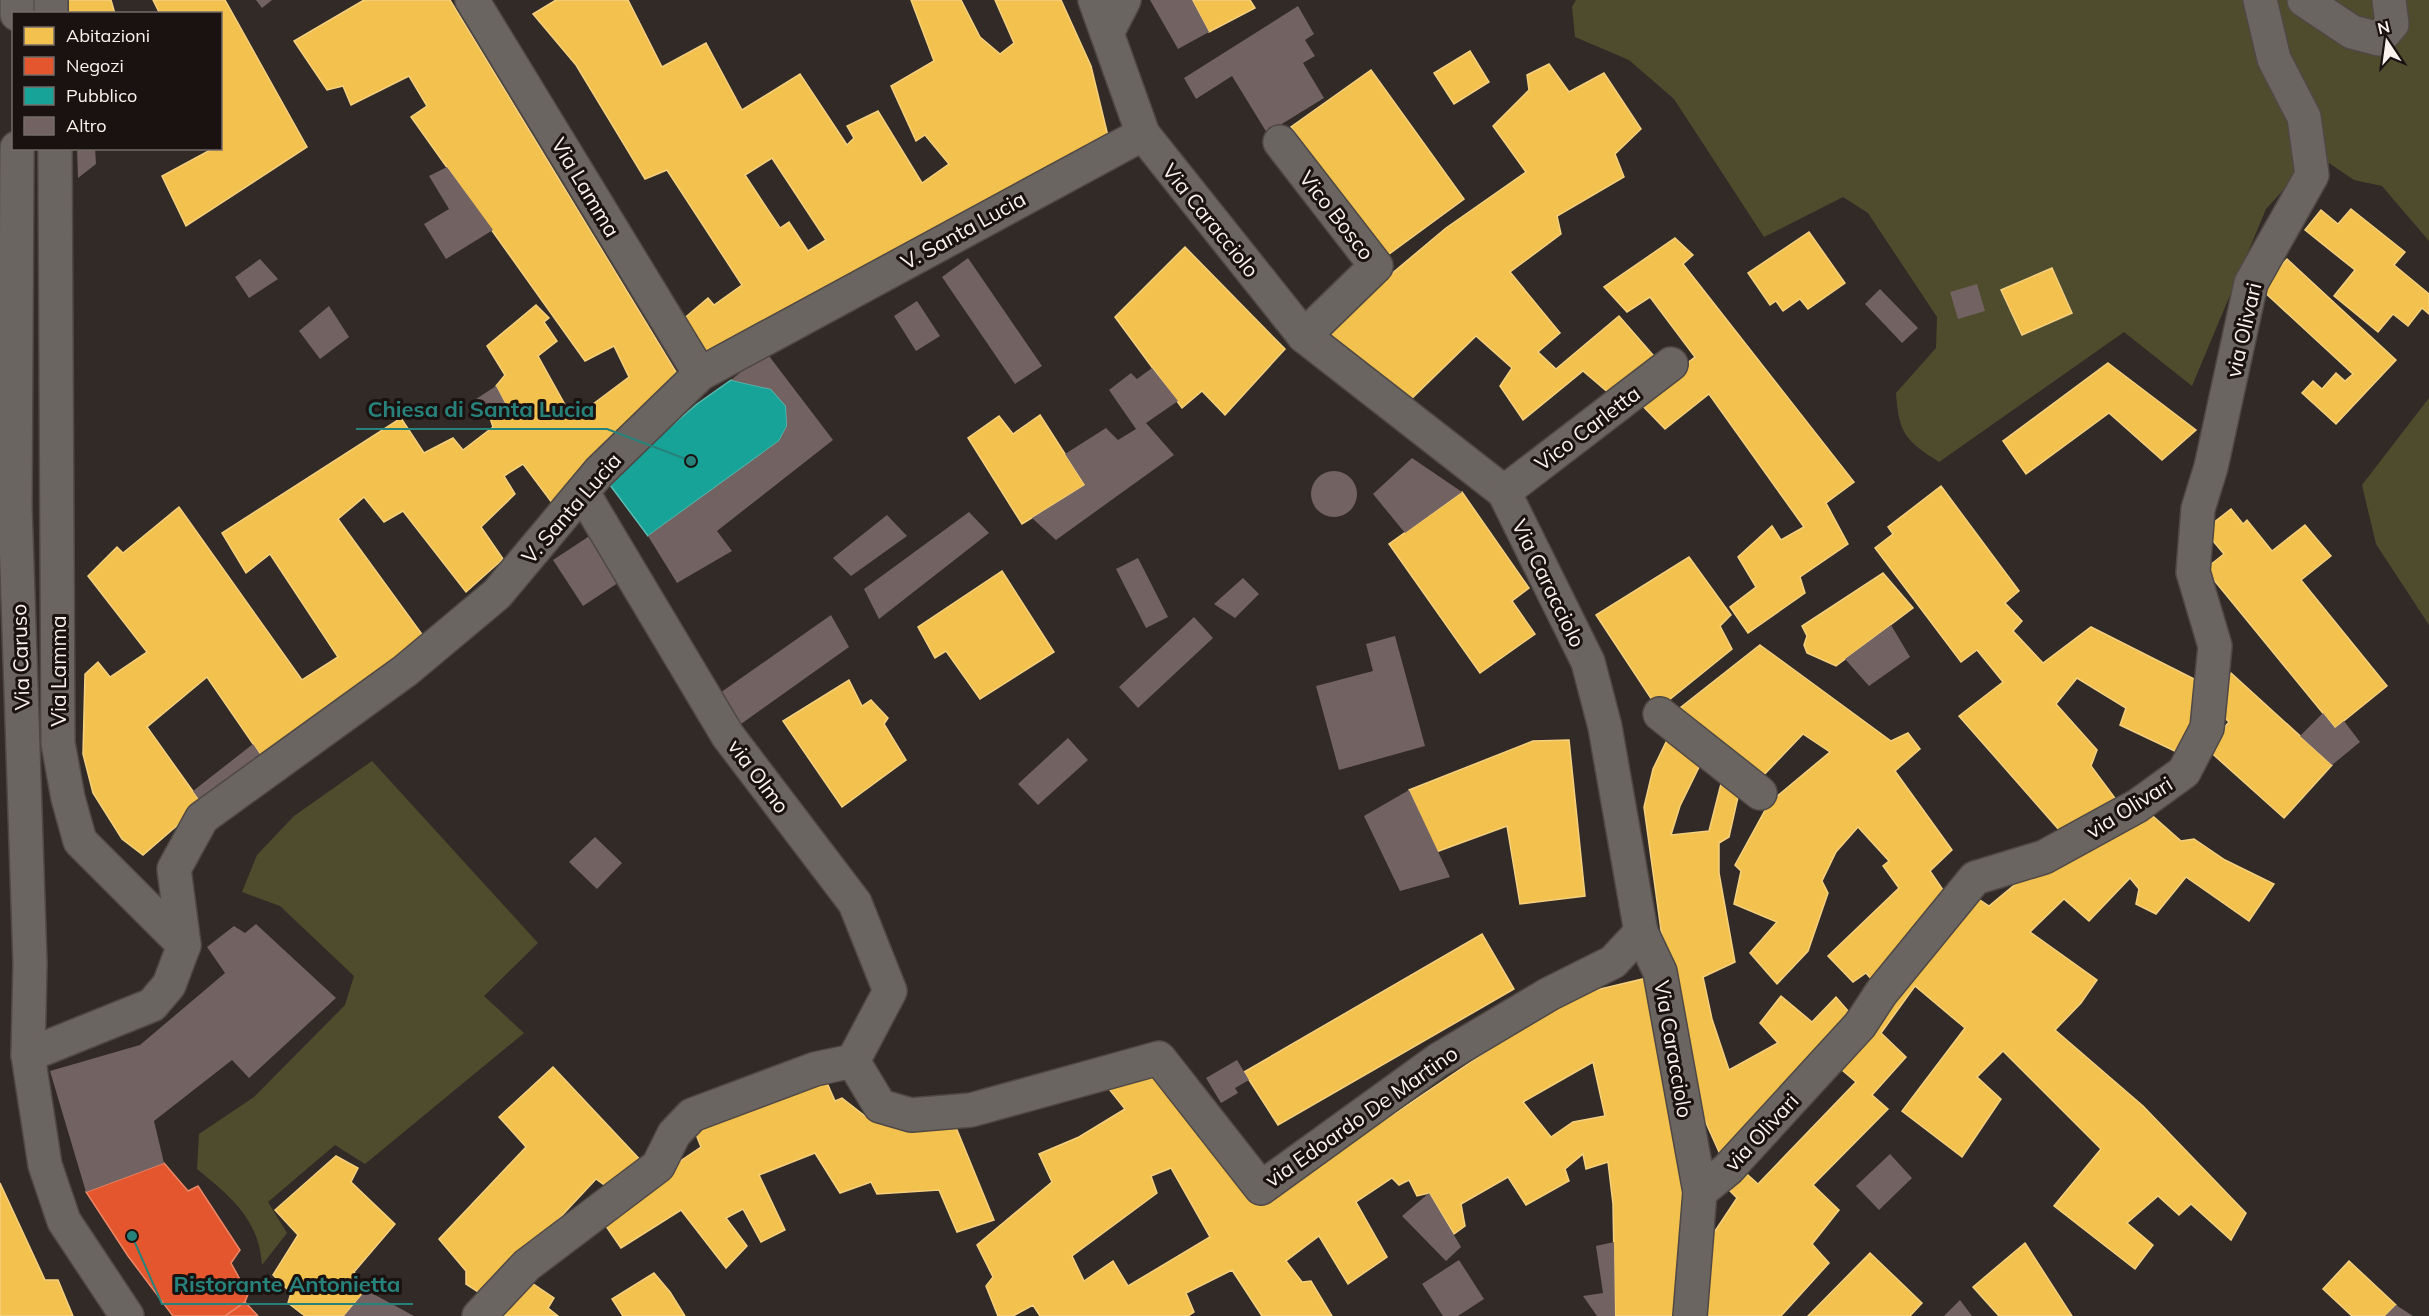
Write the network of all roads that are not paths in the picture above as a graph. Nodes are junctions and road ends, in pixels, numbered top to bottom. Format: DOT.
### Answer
graph roads {
  1 [pos="472,0"];
  2 [pos="1095,0"];
  3 [pos="1124,0"];
  4 [pos="2260,0"];
  5 [pos="2304,0"];
  6 [pos="2389,0"];
  7 [pos="1107,33"];
  8 [pos="1143,134"];
  9 [pos="1280,142"];
  10 [pos="17,150"];
  11 [pos="55,150"];
  12 [pos="1304,336"];
  13 [pos="1671,364"];
  14 [pos="700,374"];
  15 [pos="1504,492"];
  16 [pos="583,493"];
  17 [pos="1660,714"];
  18 [pos="1760,793"];
  19 [pos="1641,932"];
  20 [pos="184,945"];
  21 [pos="28,1055"];
  22 [pos="853,1061"];
  23 [pos="1700,1192"];
  24 [pos="127,1316"];
  25 [pos="479,1316"];
  26 [pos="1690,1316"];
  1 -- 14 [label="street, Via Lamma"];
  2 -- 7 [label="street, Via Caracciolo"];
  3 -- 7 [label="street"];
  4 -- 23 [label="street, via Olivari"];
  5 -- 6 [label="street"];
  7 -- 8 [label="street, Via Caracciolo"];
  8 -- 12 [label="street, Via Caracciolo"];
  8 -- 14 [label="street, V. Santa Lucia"];
  9 -- 12 [label="street, Vico Bosco"];
  10 -- 21 [label="street, Via Caruso"];
  11 -- 20 [label="street, Via Lamma"];
  12 -- 15 [label="street, Via Caracciolo"];
  13 -- 15 [label="street, Vico Carletta"];
  14 -- 16 [label="street, V. Santa Lucia"];
  15 -- 19 [label="street, Via Caracciolo"];
  16 -- 20 [label="street, V. Santa Lucia"];
  16 -- 22 [label="street, via Olmo"];
  17 -- 18 [label="street"];
  19 -- 22 [label="street, via Edoardo De Martino"];
  19 -- 23 [label="street, Via Caracciolo"];
  20 -- 21 [label="street"];
  21 -- 24 [label="street, Via Caruso"];
  22 -- 25 [label="street"];
  23 -- 26 [label="street, Via Caracciolo"];
}
